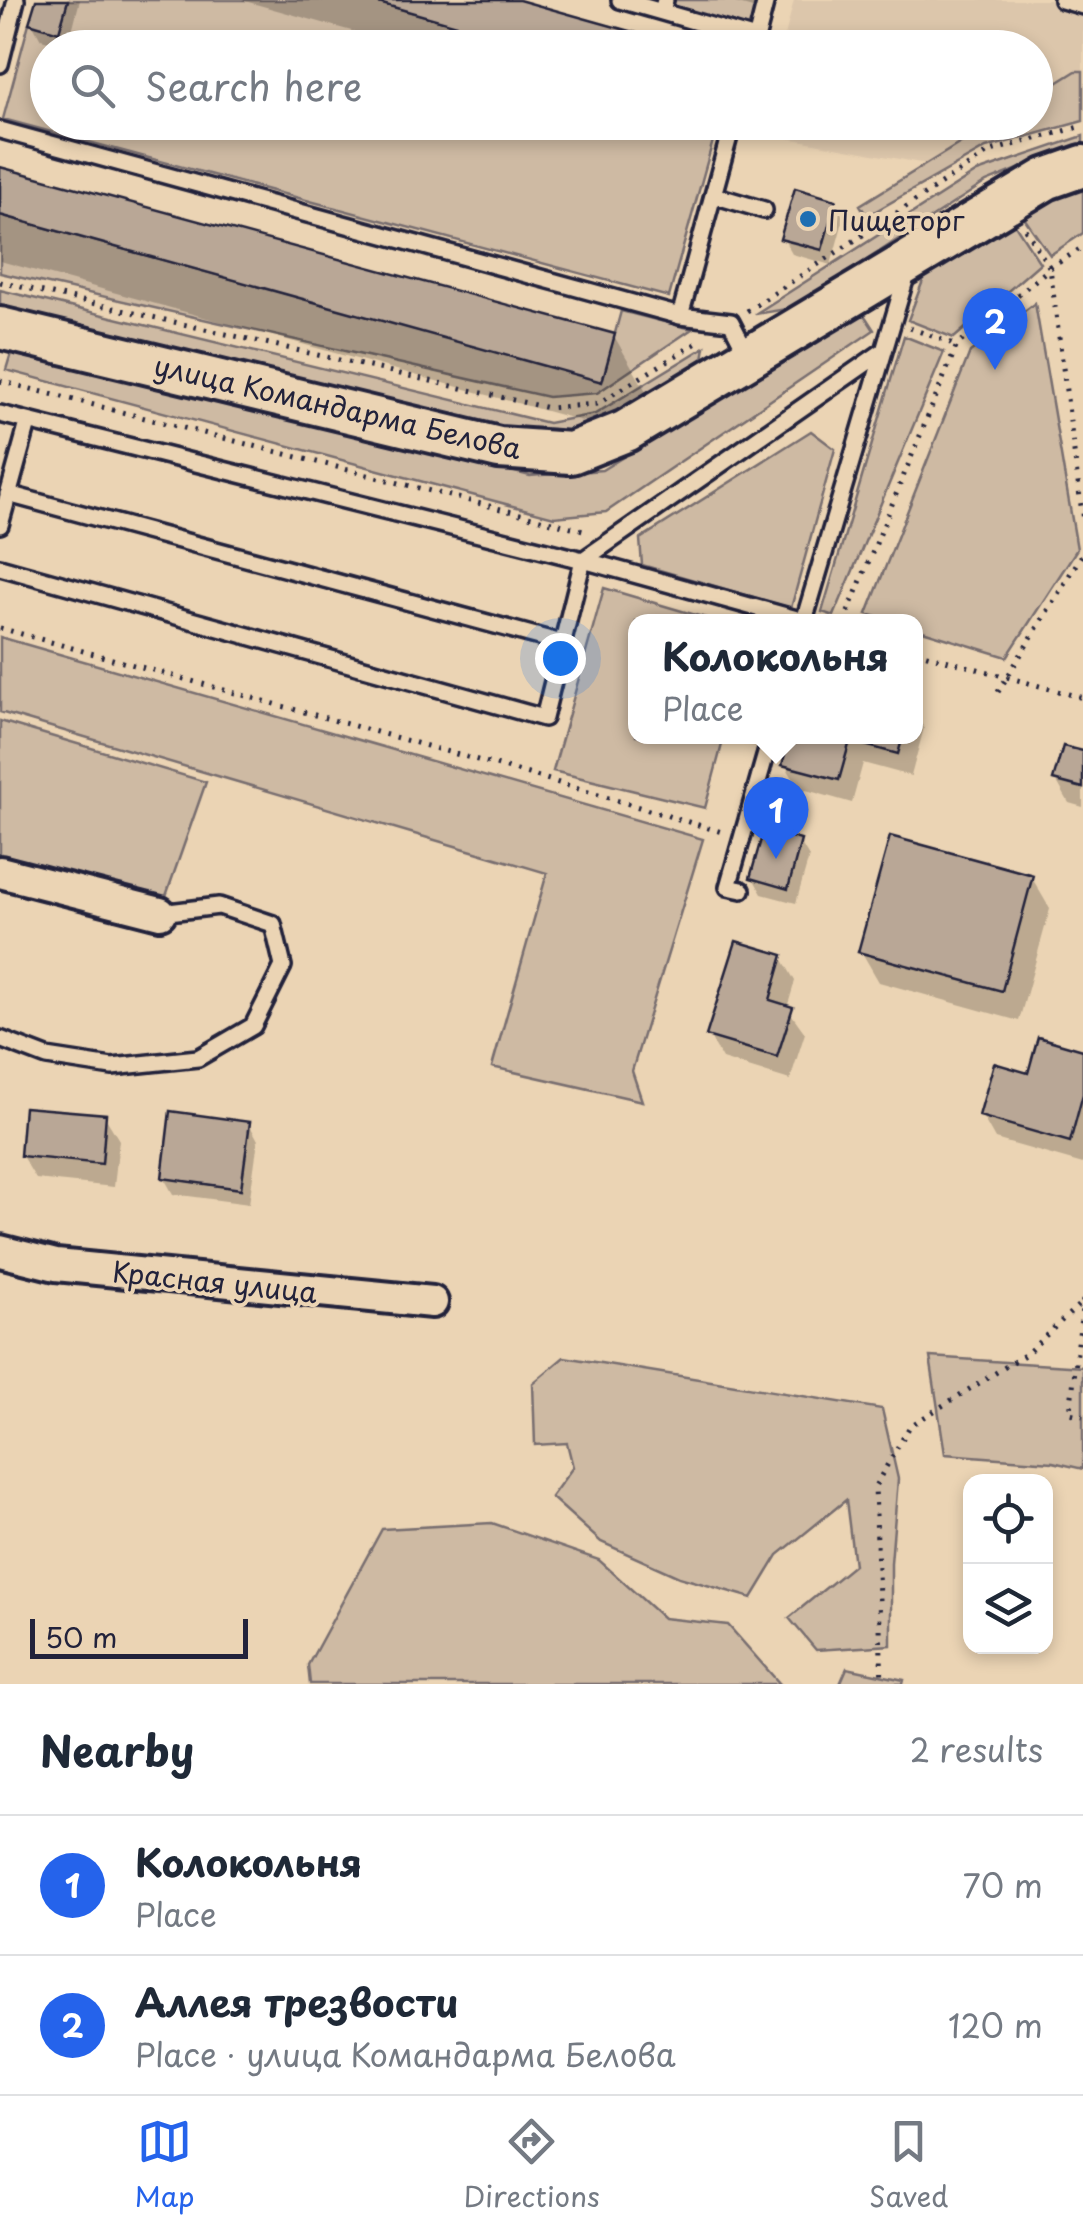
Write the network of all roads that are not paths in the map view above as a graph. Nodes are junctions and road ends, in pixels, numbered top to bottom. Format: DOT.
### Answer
graph roads {
  1 [pos="16,0"];
  2 [pos="620,0"];
  3 [pos="766,0"];
  4 [pos="1062,0"];
  5 [pos="663,6"];
  6 [pos="1083,6"];
  7 [pos="723,30"];
  8 [pos="758,30"];
  9 [pos="0,64"];
  10 [pos="0,130"];
  11 [pos="30,138"];
  12 [pos="37,140"];
  13 [pos="728,140"];
  14 [pos="1083,166"];
  15 [pos="713,196"];
  16 [pos="764,210"];
  17 [pos="910,261"];
  18 [pos="680,316"];
  19 [pos="0,328"];
  20 [pos="882,352"];
  21 [pos="749,357"];
  22 [pos="0,414"];
  23 [pos="28,423"];
  24 [pos="8,494"];
  25 [pos="0,525"];
  26 [pos="583,560"];
  27 [pos="0,567"];
  28 [pos="779,614"];
  29 [pos="806,614"];
  30 [pos="562,643"];
  31 [pos="769,744"];
  32 [pos="0,872"];
  33 [pos="742,890"];
  34 [pos="160,913"];
  35 [pos="0,1039"];
  36 [pos="0,1251"];
  37 [pos="432,1302"];
  1 -- 9 [label="lane"];
  2 -- 5 [label="lane"];
  3 -- 8 [label="lane"];
  4 -- 6 [label="lane"];
  5 -- 7 [label="lane"];
  10 -- 11 [label="lane"];
  12 -- 18 [label="lane"];
  13 -- 15 [label="lane"];
  14 -- 17 [label="main road, улица Командарма Белова"];
  15 -- 16 [label="lane"];
  15 -- 18 [label="lane"];
  17 -- 20 [label="lane"];
  17 -- 21 [label="main road, улица Командарма Белова"];
  18 -- 21 [label="lane"];
  19 -- 21 [label="main road, улица Командарма Белова"];
  20 -- 26 [label="lane"];
  20 -- 29 [label="lane"];
  22 -- 23 [label="lane"];
  23 -- 24 [label="lane"];
  23 -- 26 [label="lane"];
  24 -- 25 [label="lane"];
  24 -- 30 [label="lane"];
  26 -- 28 [label="lane"];
  26 -- 30 [label="lane"];
  27 -- 30 [label="lane"];
  31 -- 33 [label="lane"];
  32 -- 34 [label="street"];
  34 -- 35 [label="lane"];
  36 -- 37 [label="street, Красная улица"];
}
